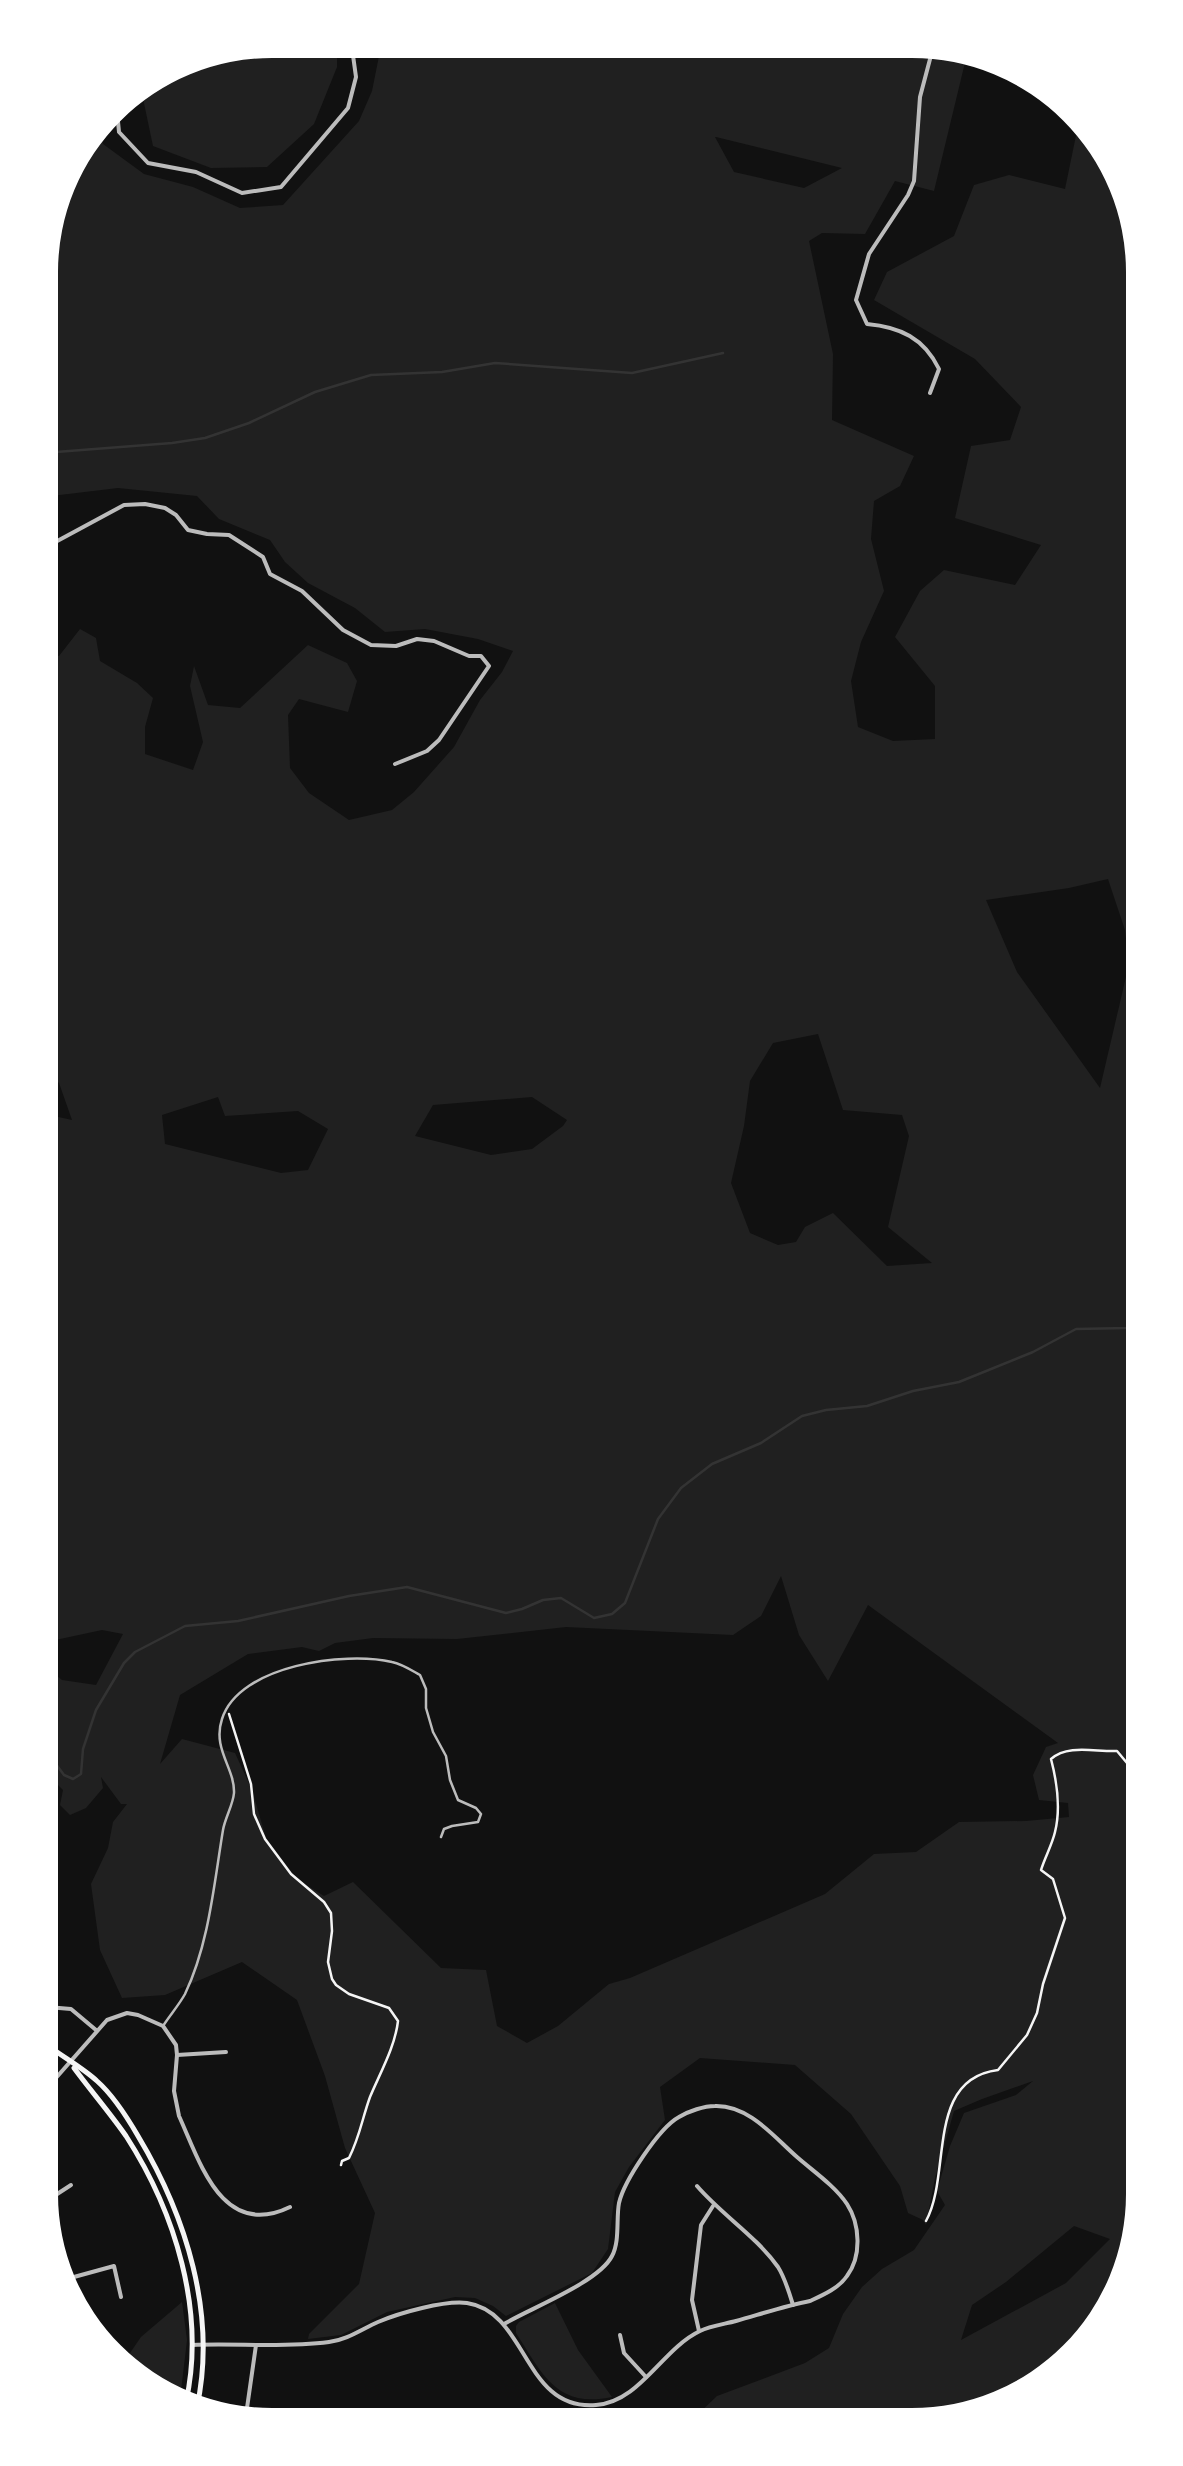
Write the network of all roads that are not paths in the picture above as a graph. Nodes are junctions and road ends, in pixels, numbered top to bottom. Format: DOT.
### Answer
graph roads {
  1 [pos="353,58"];
  2 [pos="930,59"];
  3 [pos="118,123"];
  4 [pos="930,393"];
  5 [pos="58,541"];
  6 [pos="396,764"];
  7 [pos="441,1837"];
  8 [pos="58,2008"];
  9 [pos="163,2026"];
  10 [pos="96,2030"];
  11 [pos="226,2052"];
  12 [pos="58,2053"];
  13 [pos="177,2055"];
  14 [pos="69,2062"];
  15 [pos="58,2075"];
  16 [pos="71,2184"];
  17 [pos="698,2186"];
  18 [pos="58,2193"];
  19 [pos="714,2205"];
  20 [pos="290,2207"];
  21 [pos="74,2277"];
  22 [pos="122,2297"];
  23 [pos="793,2304"];
  24 [pos="504,2324"];
  25 [pos="700,2331"];
  26 [pos="620,2335"];
  27 [pos="204,2344"];
  28 [pos="192,2345"];
  29 [pos="256,2345"];
  30 [pos="646,2377"];
  31 [pos="187,2391"];
  32 [pos="200,2396"];
  33 [pos="248,2407"];
  1 -- 3 [label="street"];
  2 -- 4 [label="street"];
  5 -- 6 [label="street"];
  7 -- 9 [label="lane"];
  8 -- 10 [label="street"];
  9 -- 10 [label="street"];
  9 -- 13 [label="street"];
  10 -- 14 [label="street"];
  11 -- 13 [label="street"];
  12 -- 14 [label="main road"];
  13 -- 20 [label="street"];
  14 -- 15 [label="street"];
  14 -- 27 [label="main road"];
  14 -- 28 [label="main road"];
  16 -- 18 [label="street"];
  17 -- 19 [label="street"];
  19 -- 23 [label="street"];
  19 -- 25 [label="street"];
  21 -- 22 [label="street"];
  23 -- 24 [label="street"];
  23 -- 25 [label="street"];
  24 -- 29 [label="street"];
  24 -- 30 [label="street"];
  25 -- 30 [label="street"];
  26 -- 30 [label="street"];
  27 -- 28 [label="street"];
  27 -- 29 [label="street"];
  27 -- 32 [label="main road"];
  28 -- 31 [label="main road"];
  29 -- 33 [label="street"];
}
